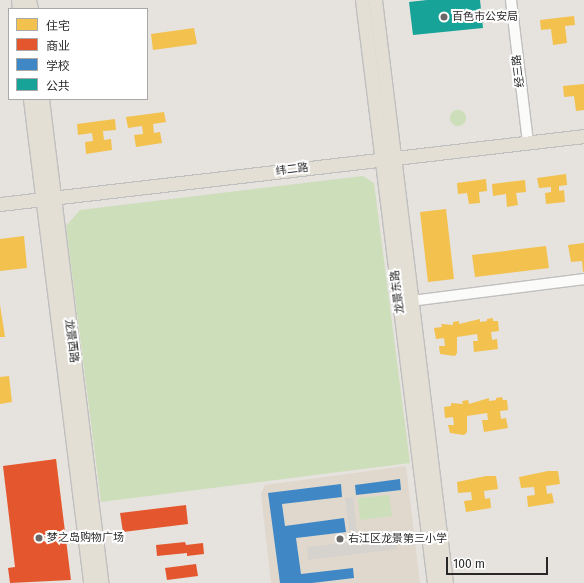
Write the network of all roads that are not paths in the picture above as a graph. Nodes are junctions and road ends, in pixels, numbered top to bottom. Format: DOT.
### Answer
graph roads {
  1 [pos="362,0"];
  2 [pos="375,0"];
  3 [pos="511,0"];
  4 [pos="30,100"];
  5 [pos="42,100"];
  6 [pos="584,136"];
  7 [pos="528,143"];
  8 [pos="388,159"];
  9 [pos="48,199"];
  10 [pos="0,204"];
  11 [pos="584,279"];
  12 [pos="411,301"];
  13 [pos="90,583"];
  14 [pos="101,583"];
  15 [pos="434,583"];
  16 [pos="446,583"];
  1 -- 8 [label="main road, 龙景东路"];
  2 -- 8 [label="main road, 龙景东路"];
  3 -- 7 [label="street, 经三路"];
  4 -- 9 [label="main road, 龙景西路"];
  5 -- 9 [label="main road, 龙景西路"];
  6 -- 7 [label="main road, 纬二路"];
  7 -- 8 [label="main road, 纬二路"];
  8 -- 9 [label="main road, 纬二路"];
  8 -- 12 [label="main road, 龙景东路"];
  8 -- 15 [label="main road, 龙景东路"];
  9 -- 10 [label="main road, 纬二路"];
  9 -- 13 [label="main road, 龙景西路"];
  9 -- 14 [label="main road, 龙景西路"];
  11 -- 12 [label="street"];
  12 -- 16 [label="main road, 龙景东路"];
}
